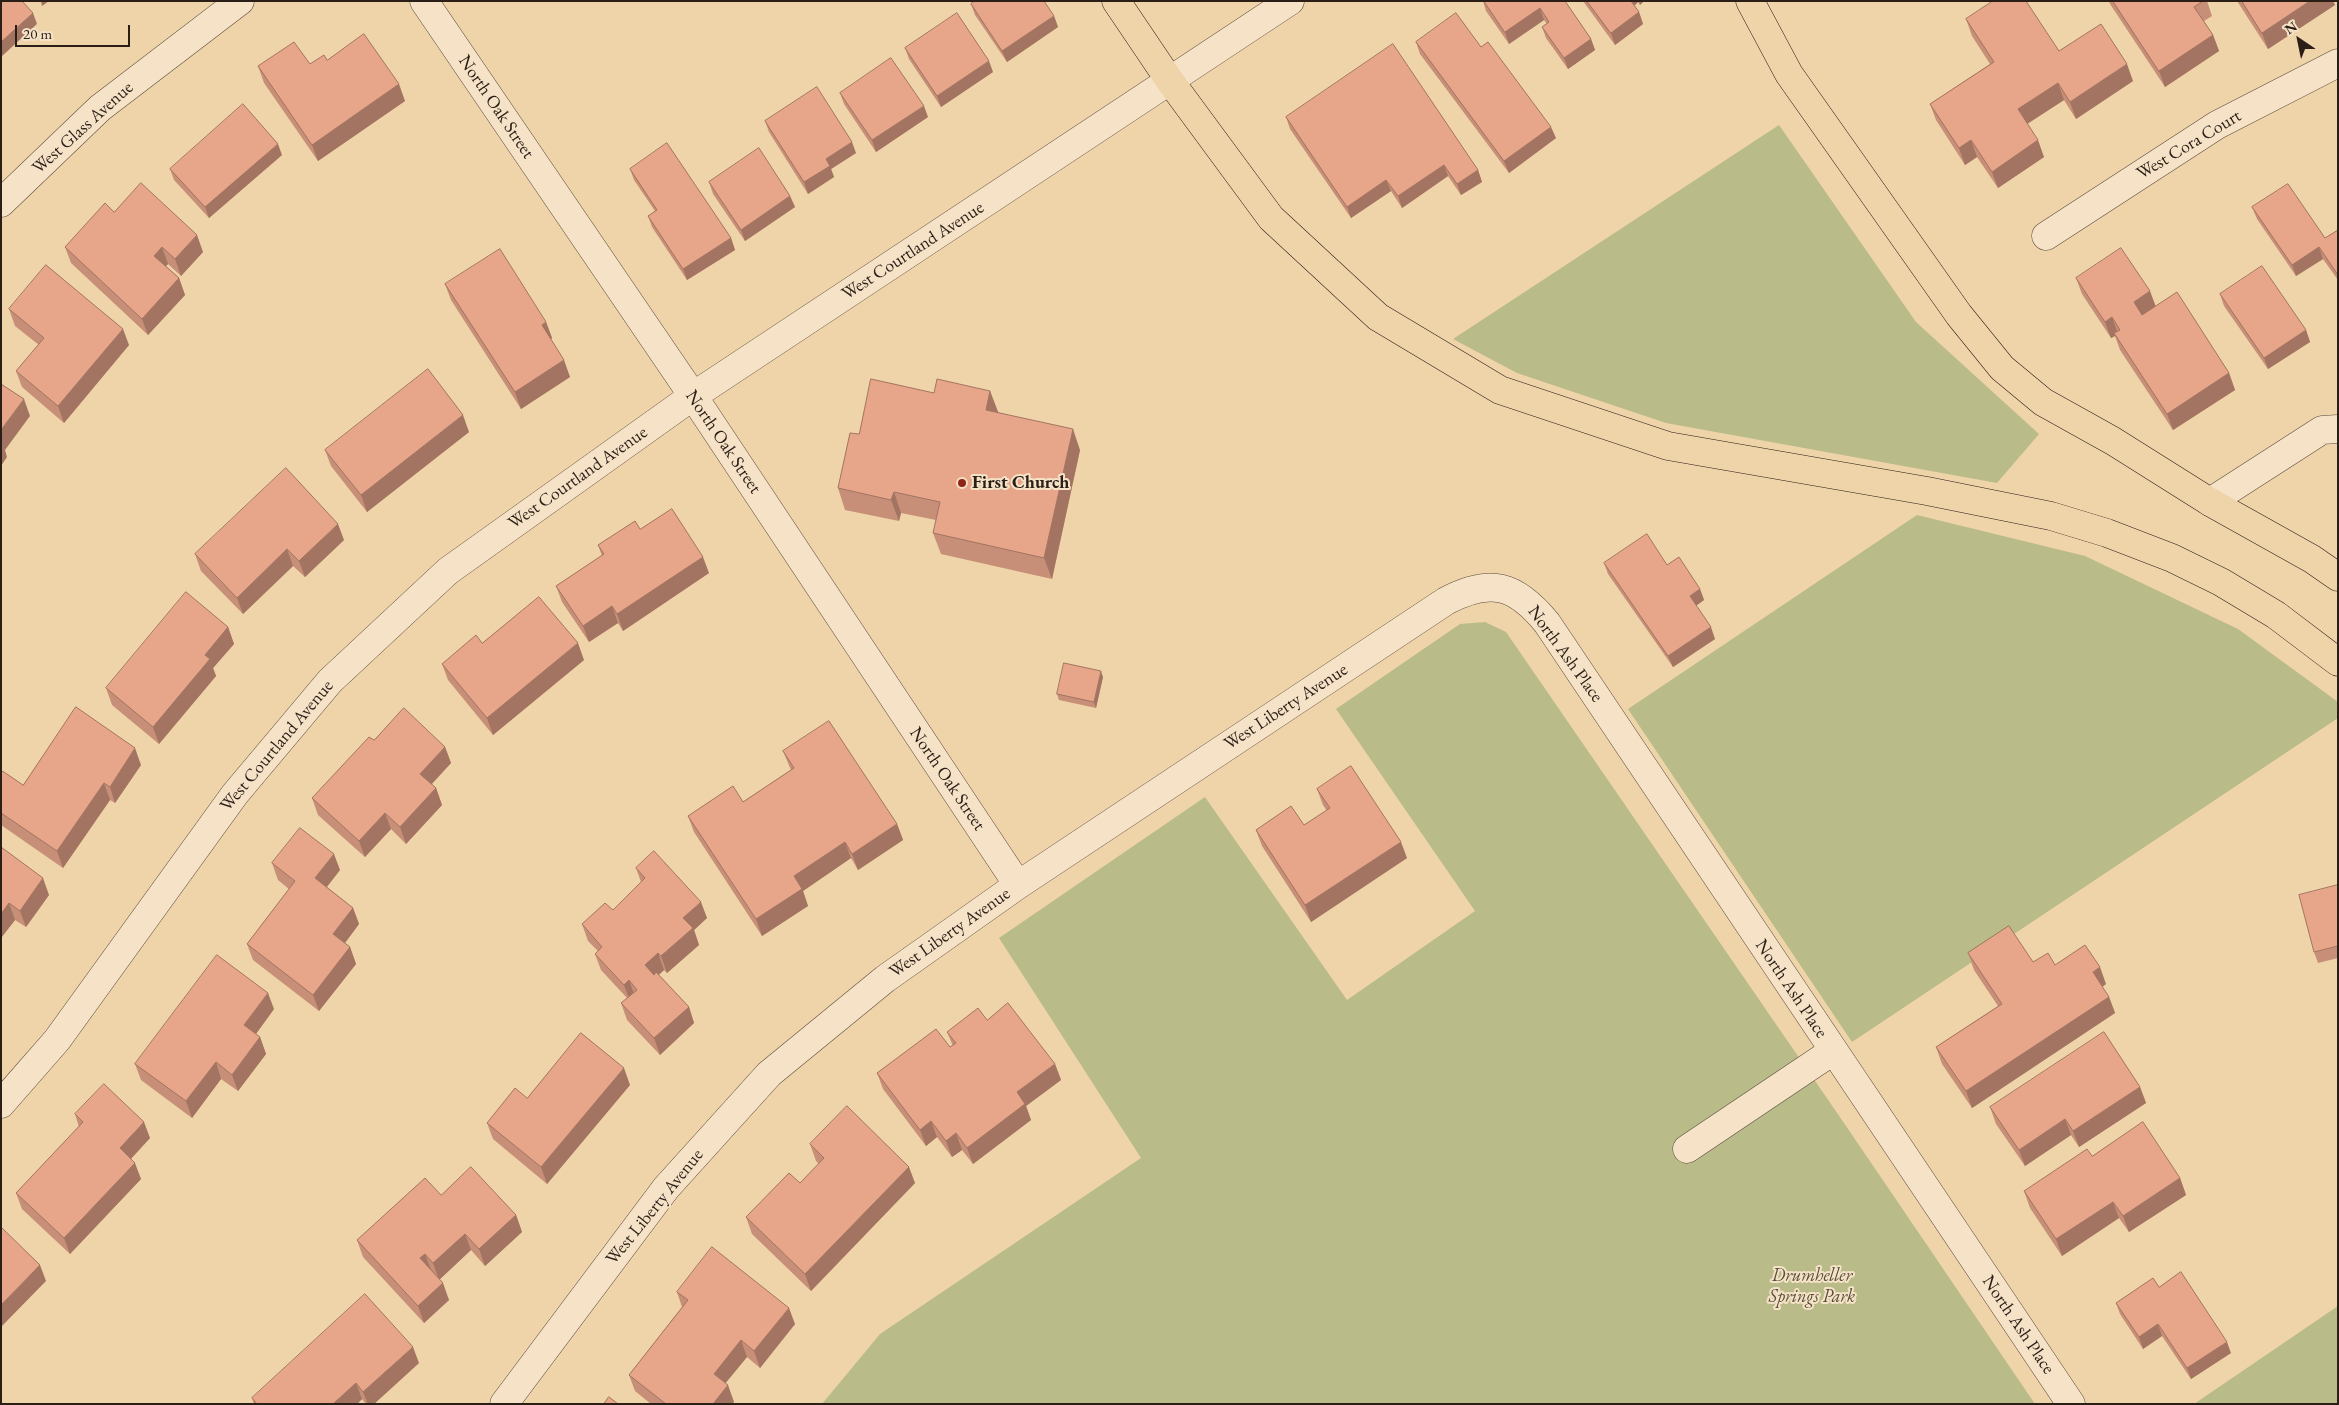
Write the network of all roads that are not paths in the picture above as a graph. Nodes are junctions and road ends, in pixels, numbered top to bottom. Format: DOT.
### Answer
graph roads {
  1 [pos="240,1"];
  2 [pos="424,1"];
  3 [pos="1116,1"];
  4 [pos="1290,1"];
  5 [pos="1750,1"];
  6 [pos="2338,63"];
  7 [pos="1170,81"];
  8 [pos="1,203"];
  9 [pos="2046,236"];
  10 [pos="693,396"];
  11 [pos="2338,429"];
  12 [pos="2210,502"];
  13 [pos="2338,577"];
  14 [pos="1500,588"];
  15 [pos="2338,662"];
  16 [pos="1018,886"];
  17 [pos="1833,1051"];
  18 [pos="1,1104"];
  19 [pos="1687,1149"];
  20 [pos="504,1404"];
  21 [pos="2072,1404"];
  1 -- 8 [label="street, West Glass Avenue"];
  2 -- 10 [label="street, North Oak Street"];
  3 -- 7 [label="main road"];
  4 -- 7 [label="street, West Courtland Avenue"];
  5 -- 12 [label="main road"];
  6 -- 9 [label="street, West Cora Court"];
  7 -- 10 [label="street, West Courtland Avenue"];
  7 -- 15 [label="main road"];
  10 -- 16 [label="street, North Oak Street"];
  10 -- 18 [label="street, West Courtland Avenue"];
  11 -- 12 [label="street"];
  12 -- 13 [label="main road"];
  14 -- 16 [label="street, West Liberty Avenue"];
  14 -- 17 [label="street, North Ash Place"];
  16 -- 20 [label="street, West Liberty Avenue"];
  17 -- 19 [label="street"];
  17 -- 21 [label="street, North Ash Place"];
}
